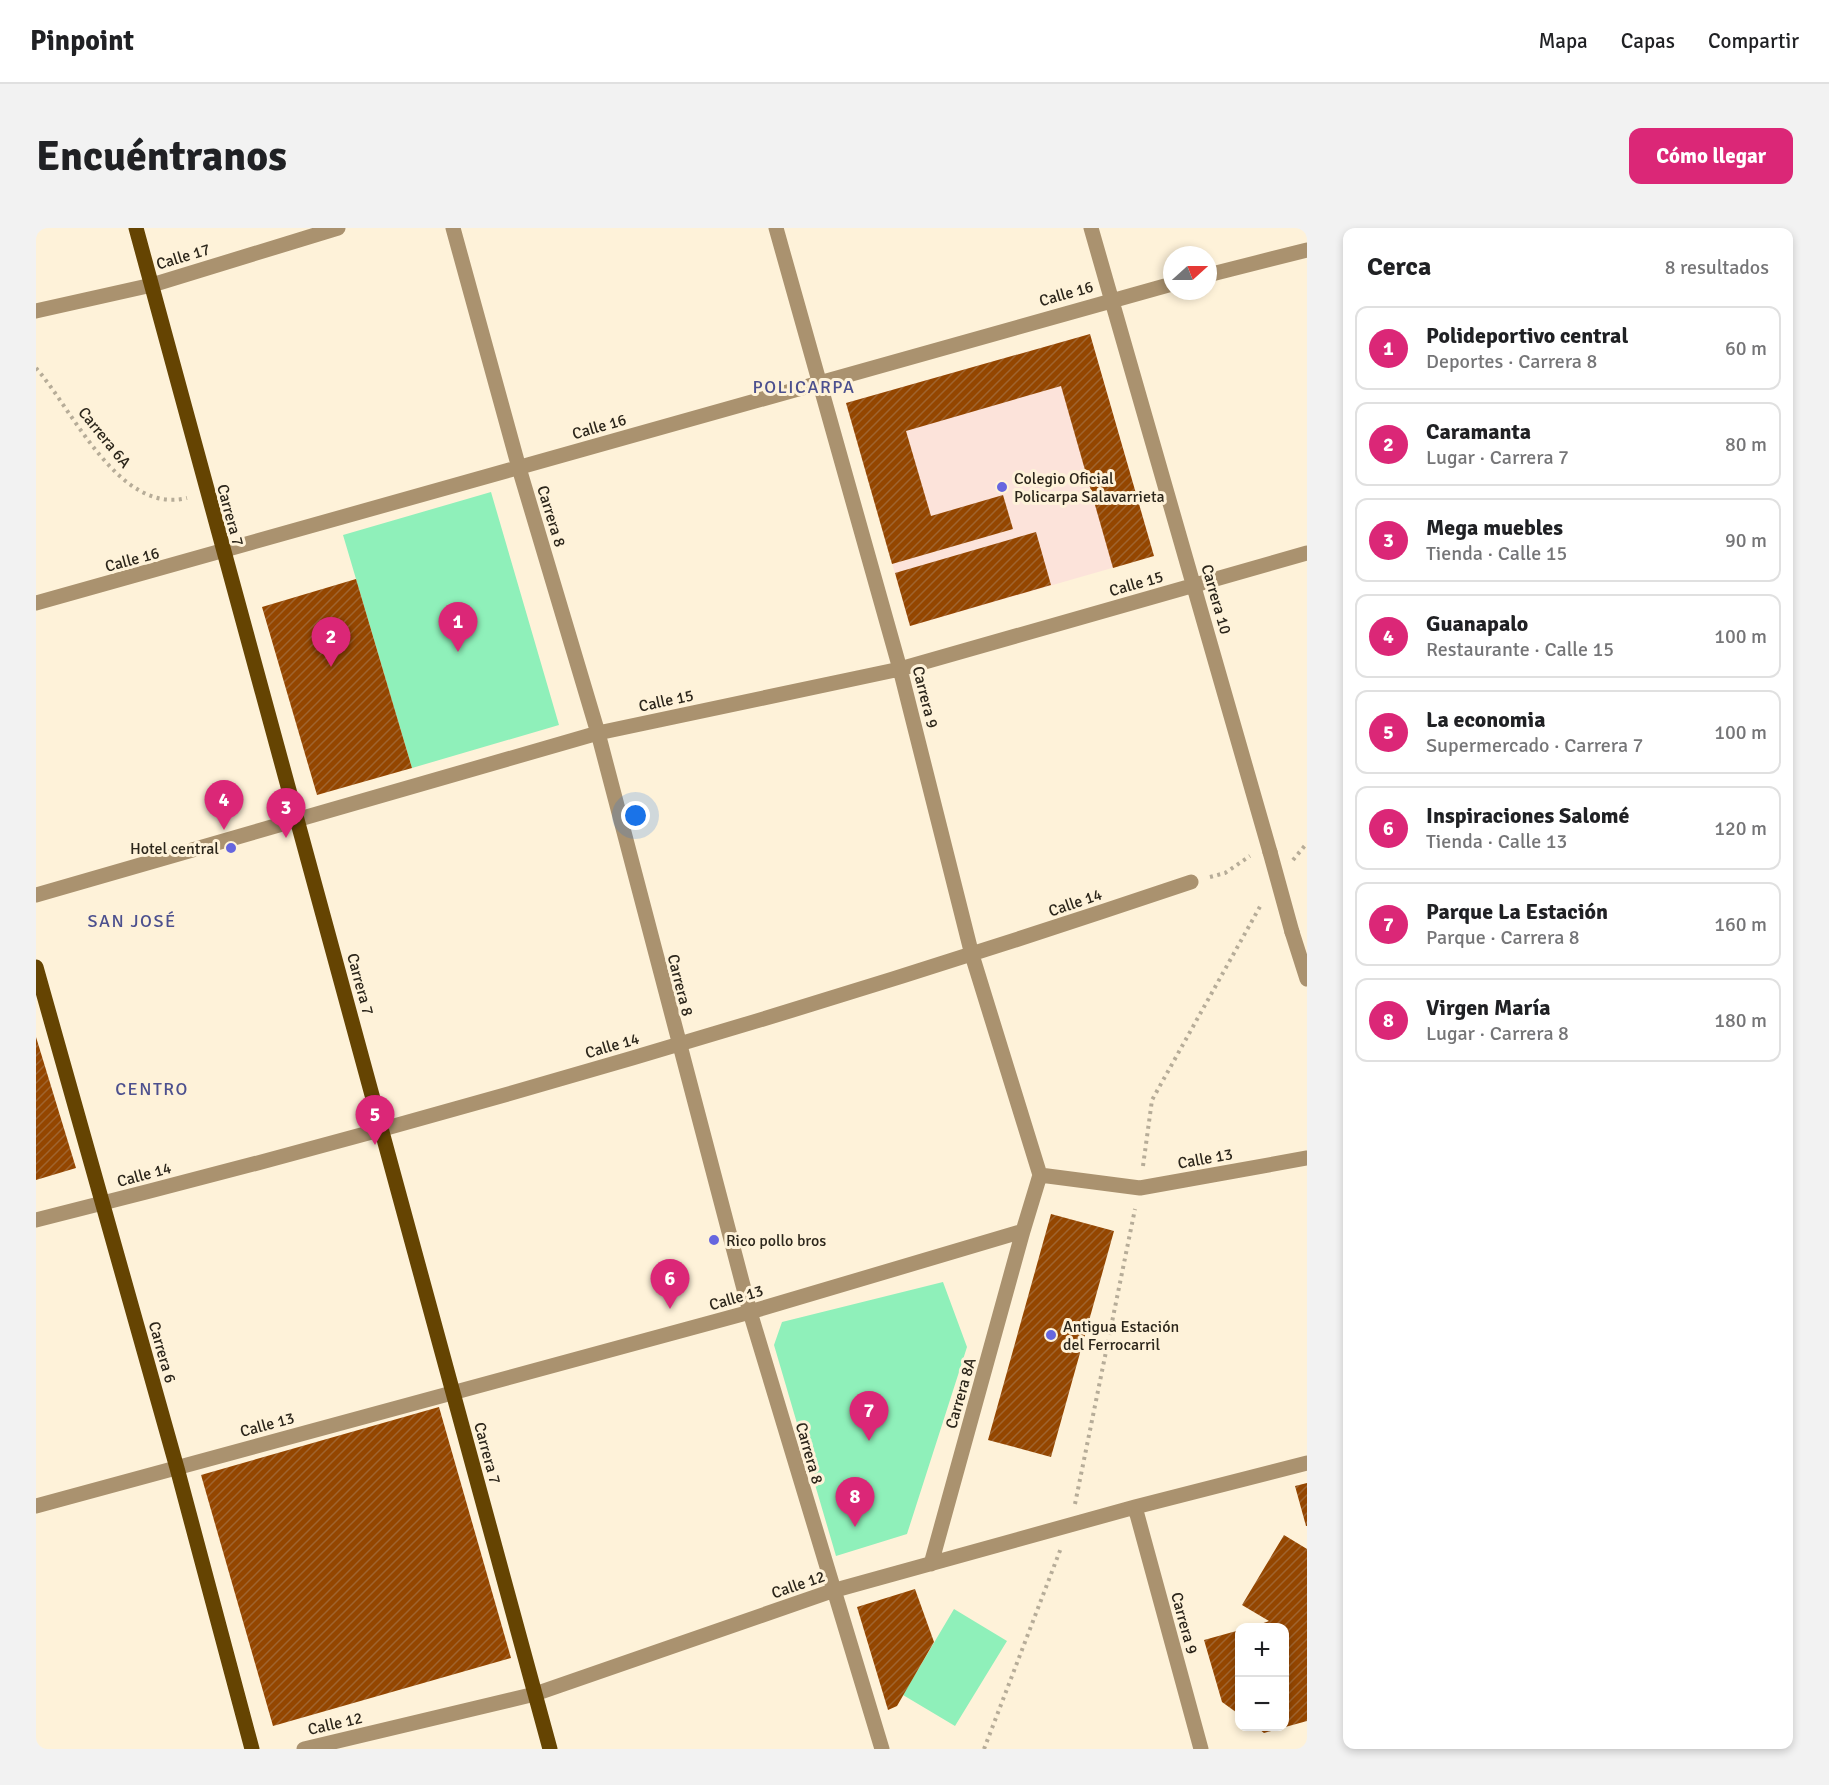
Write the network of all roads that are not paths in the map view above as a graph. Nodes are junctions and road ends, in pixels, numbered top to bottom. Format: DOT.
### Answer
graph roads {
  1 [pos="136,228"];
  2 [pos="338,228"];
  3 [pos="453,228"];
  4 [pos="776,228"];
  5 [pos="1091,228"];
  6 [pos="1307,250"];
  7 [pos="1217,273"];
  8 [pos="152,285"];
  9 [pos="1163,286"];
  10 [pos="1111,299"];
  11 [pos="36,311"];
  12 [pos="819,382"];
  13 [pos="519,468"];
  14 [pos="222,552"];
  15 [pos="1307,553"];
  16 [pos="1194,585"];
  17 [pos="36,603"];
  18 [pos="900,669"];
  19 [pos="598,733"];
  20 [pos="298,820"];
  21 [pos="1191,882"];
  22 [pos="36,895"];
  23 [pos="972,955"];
  24 [pos="36,967"];
  25 [pos="1307,979"];
  26 [pos="678,1044"];
  27 [pos="381,1130"];
  28 [pos="1307,1158"];
  29 [pos="1040,1175"];
  30 [pos="103,1203"];
  31 [pos="36,1220"];
  32 [pos="1023,1231"];
  33 [pos="750,1312"];
  34 [pos="453,1392"];
  35 [pos="1307,1463"];
  36 [pos="177,1468"];
  37 [pos="36,1506"];
  38 [pos="1135,1507"];
  39 [pos="931,1564"];
  40 [pos="832,1591"];
  41 [pos="535,1694"];
  42 [pos="252,1749"];
  43 [pos="304,1749"];
  44 [pos="550,1749"];
  45 [pos="882,1749"];
  46 [pos="1201,1749"];
  1 -- 8 [label="main road, Carrera 7"];
  2 -- 8 [label="street, Calle 17"];
  3 -- 13 [label="street, Carrera 8"];
  4 -- 12 [label="street, Carrera 9"];
  5 -- 10 [label="street, Carrera 10"];
  6 -- 7 [label="street"];
  8 -- 11 [label="street, Calle 17"];
  8 -- 14 [label="main road, Carrera 7"];
  9 -- 10 [label="street, Calle 16"];
  10 -- 12 [label="street, Calle 16"];
  10 -- 16 [label="street, Carrera 10"];
  12 -- 13 [label="street, Calle 16"];
  12 -- 18 [label="street, Carrera 9"];
  13 -- 14 [label="street, Calle 16"];
  13 -- 19 [label="street, Carrera 8"];
  14 -- 17 [label="street, Calle 16"];
  14 -- 20 [label="main road, Carrera 7"];
  15 -- 16 [label="street, Calle 15"];
  16 -- 18 [label="street, Calle 15"];
  16 -- 25 [label="street, Carrera 10, bridge"];
  18 -- 19 [label="street, Calle 15"];
  18 -- 23 [label="street, Carrera 9"];
  19 -- 20 [label="street, Calle 15"];
  19 -- 26 [label="street, Carrera 8"];
  20 -- 22 [label="street, Calle 15"];
  20 -- 27 [label="main road, Carrera 7"];
  21 -- 23 [label="street, Calle 14"];
  23 -- 26 [label="street, Calle 14"];
  23 -- 29 [label="street, Carrera 9"];
  24 -- 30 [label="main road, Carrera 6"];
  26 -- 27 [label="street, Calle 14"];
  26 -- 33 [label="street, Carrera 8"];
  27 -- 30 [label="street, Calle 14"];
  27 -- 34 [label="main road, Carrera 7"];
  28 -- 29 [label="street, Calle 13"];
  29 -- 32 [label="street"];
  30 -- 31 [label="street, Calle 14"];
  30 -- 36 [label="main road, Carrera 6"];
  32 -- 33 [label="street, Calle 13"];
  32 -- 39 [label="street, Carrera 8A"];
  33 -- 34 [label="street, Calle 13"];
  33 -- 40 [label="street, Carrera 8"];
  34 -- 36 [label="street, Calle 13"];
  34 -- 41 [label="main road, Carrera 7"];
  35 -- 38 [label="street, Calle 12"];
  36 -- 37 [label="street, Calle 13"];
  36 -- 42 [label="main road, Carrera 6"];
  38 -- 39 [label="street, Calle 12"];
  38 -- 46 [label="street, Carrera 9"];
  39 -- 40 [label="street, Calle 12"];
  40 -- 41 [label="street, Calle 12"];
  40 -- 45 [label="street, Carrera 8"];
  41 -- 43 [label="street, Calle 12"];
  41 -- 44 [label="main road, Carrera 7"];
}
